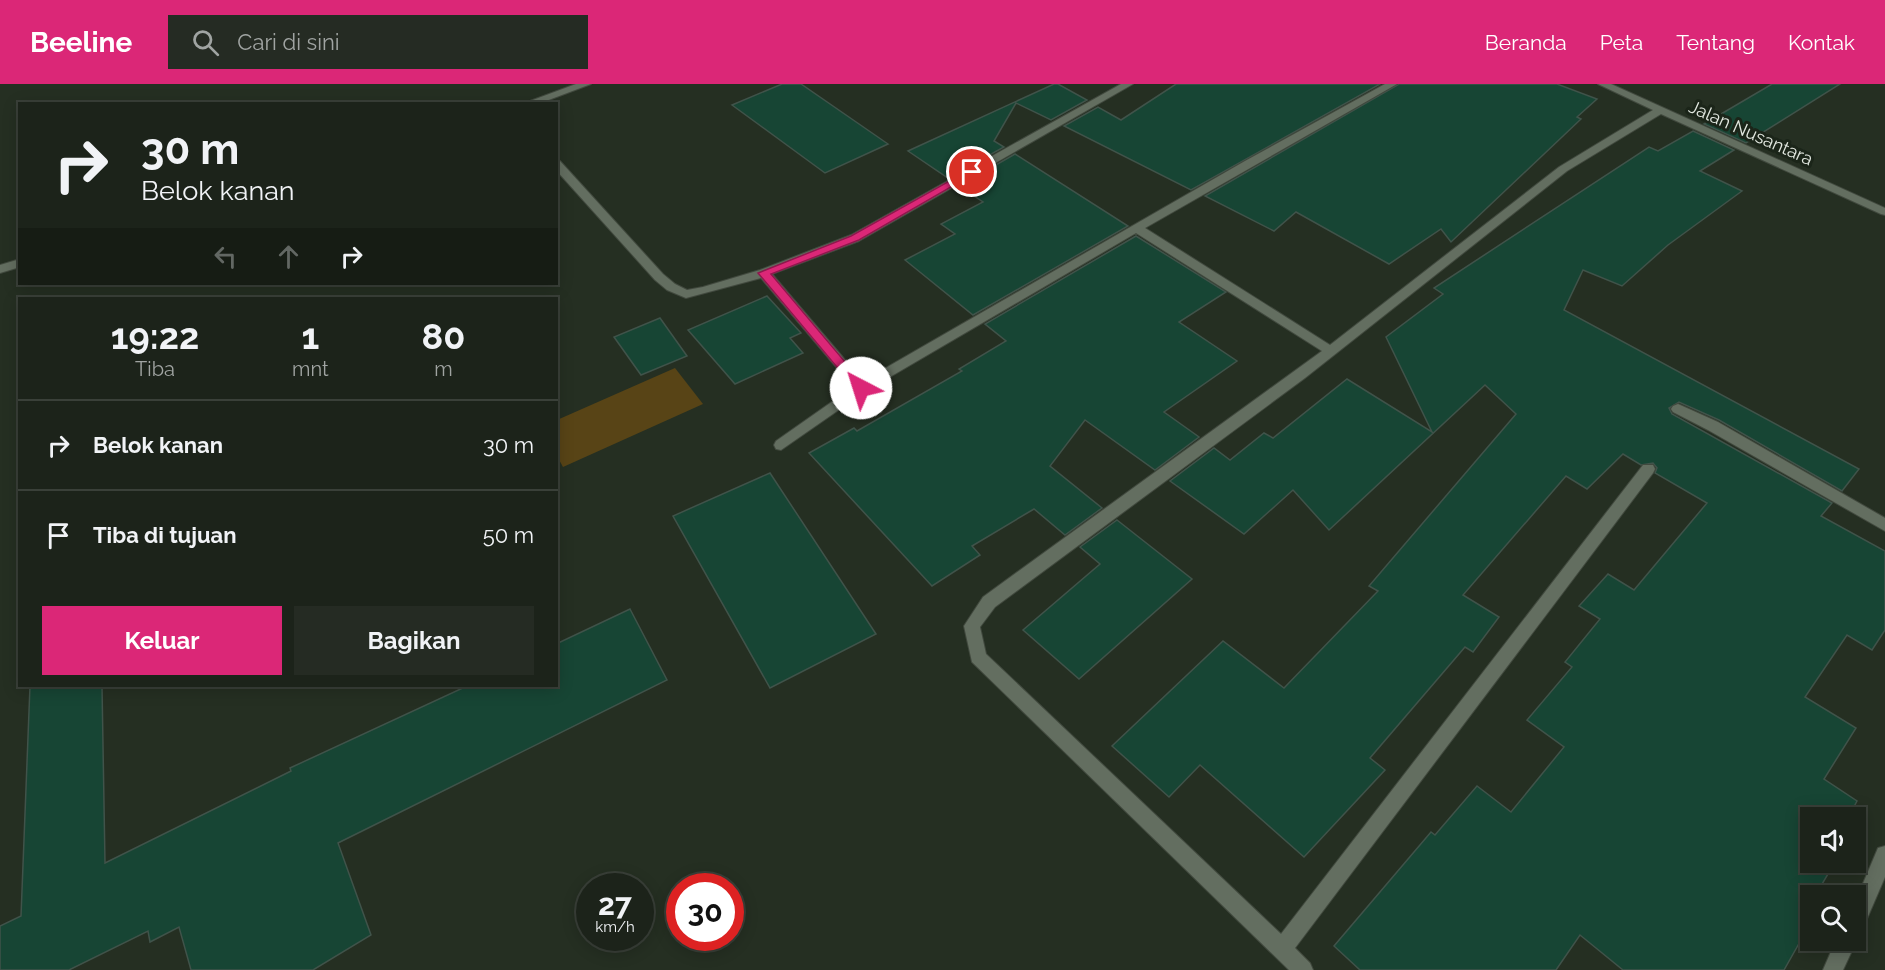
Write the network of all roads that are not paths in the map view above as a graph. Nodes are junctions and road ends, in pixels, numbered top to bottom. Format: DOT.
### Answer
graph roads {
  1 [pos="586,84"];
  2 [pos="1128,84"];
  3 [pos="1392,84"];
  4 [pos="1603,84"];
  5 [pos="533,102"];
  6 [pos="1661,110"];
  7 [pos="558,165"];
  8 [pos="1885,212"];
  9 [pos="1136,228"];
  10 [pos="18,264"];
  11 [pos="0,269"];
  12 [pos="764,273"];
  13 [pos="1332,351"];
  14 [pos="861,388"];
  15 [pos="1678,409"];
  16 [pos="781,446"];
  17 [pos="1648,470"];
  18 [pos="1885,525"];
  19 [pos="1885,855"];
  20 [pos="1880,883"];
  21 [pos="1866,905"];
  22 [pos="1282,949"];
  23 [pos="1841,951"];
  24 [pos="1303,970"];
  25 [pos="1833,970"];
  1 -- 5 [label="street"];
  2 -- 12 [label="street"];
  3 -- 9 [label="street"];
  4 -- 6 [label="street, Jalan Nusantara"];
  6 -- 8 [label="street, Jalan Nusantara"];
  6 -- 13 [label="street"];
  7 -- 12 [label="street"];
  9 -- 13 [label="street"];
  9 -- 14 [label="street"];
  10 -- 11 [label="street"];
  12 -- 14 [label="street"];
  13 -- 22 [label="street"];
  14 -- 16 [label="street"];
  15 -- 18 [label="street"];
  17 -- 22 [label="street"];
  19 -- 20 [label="street"];
  20 -- 21 [label="street"];
  22 -- 24 [label="street"];
  23 -- 25 [label="street"];
}
